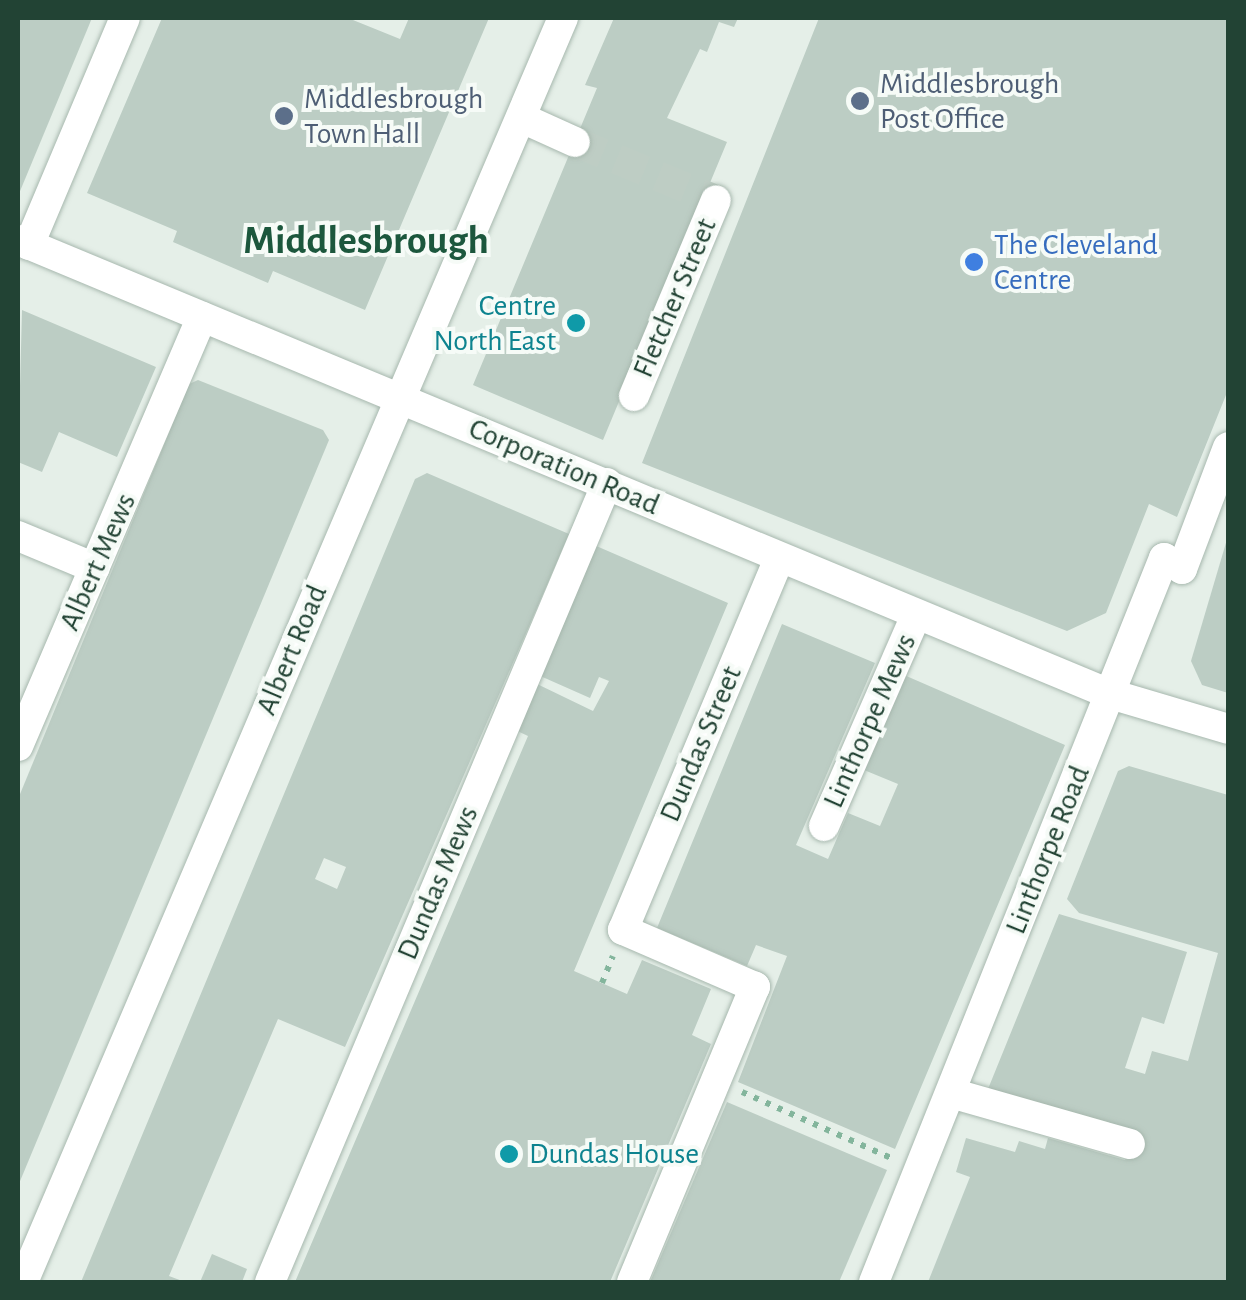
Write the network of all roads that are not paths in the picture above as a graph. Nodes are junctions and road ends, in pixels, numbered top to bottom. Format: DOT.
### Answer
graph roads {
  1 [pos="124,18"];
  2 [pos="564,18"];
  3 [pos="522,118"];
  4 [pos="575,142"];
  5 [pos="716,200"];
  6 [pos="23,242"];
  7 [pos="202,317"];
  8 [pos="634,396"];
  9 [pos="399,398"];
  10 [pos="1228,448"];
  11 [pos="607,483"];
  12 [pos="18,536"];
  13 [pos="779,558"];
  14 [pos="95,568"];
  15 [pos="916,615"];
  16 [pos="1110,694"];
  17 [pos="1228,730"];
  18 [pos="18,746"];
  19 [pos="824,826"];
  20 [pos="951,1093"];
  21 [pos="1130,1144"];
  22 [pos="23,1282"];
  23 [pos="270,1282"];
  24 [pos="632,1282"];
  25 [pos="874,1282"];
  1 -- 6 [label="street"];
  2 -- 3 [label="street, Albert Road"];
  3 -- 4 [label="street"];
  3 -- 9 [label="street, Albert Road"];
  5 -- 8 [label="street, Fletcher Street"];
  6 -- 7 [label="street, Corporation Road"];
  7 -- 9 [label="street, Corporation Road"];
  7 -- 14 [label="street, Albert Mews"];
  9 -- 11 [label="street, Corporation Road"];
  9 -- 22 [label="street, Albert Road"];
  10 -- 16 [label="street, Linthorpe Road"];
  11 -- 13 [label="street, Corporation Road"];
  11 -- 23 [label="street, Dundas Mews"];
  12 -- 14 [label="street"];
  13 -- 15 [label="street, Corporation Road"];
  13 -- 24 [label="street, Dundas Street"];
  14 -- 18 [label="street, Albert Mews"];
  15 -- 16 [label="street, Corporation Road"];
  15 -- 19 [label="street, Linthorpe Mews"];
  16 -- 17 [label="street, Corporation Road"];
  16 -- 20 [label="street, Linthorpe Road"];
  20 -- 21 [label="street"];
  20 -- 25 [label="street, Linthorpe Road"];
}
